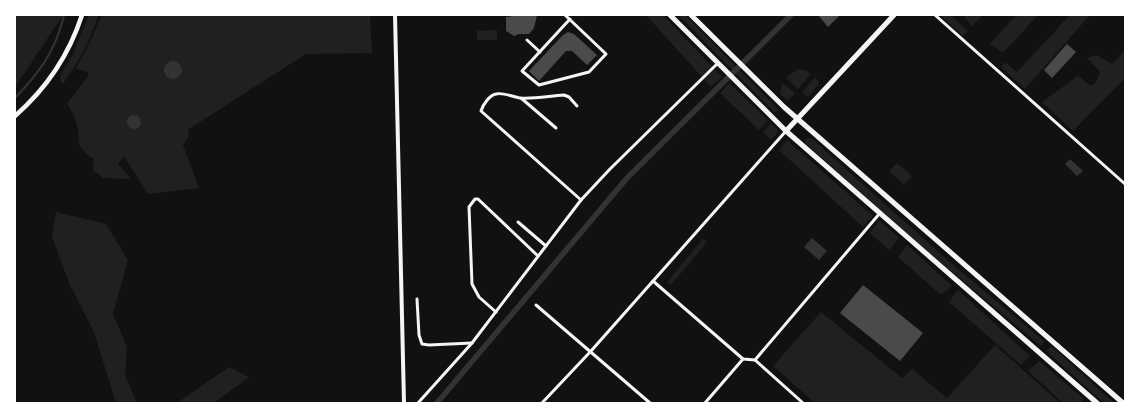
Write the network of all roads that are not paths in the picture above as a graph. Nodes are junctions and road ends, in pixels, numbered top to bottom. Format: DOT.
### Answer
graph roads {
  1 [pos="82,15"];
  2 [pos="395,15"];
  3 [pos="566,15"];
  4 [pos="670,15"];
  5 [pos="691,15"];
  6 [pos="894,15"];
  7 [pos="935,15"];
  8 [pos="570,19"];
  9 [pos="527,40"];
  10 [pos="540,52"];
  11 [pos="720,64"];
  12 [pos="521,98"];
  13 [pos="577,106"];
  14 [pos="15,116"];
  15 [pos="798,120"];
  16 [pos="556,128"];
  17 [pos="786,131"];
  18 [pos="1125,184"];
  19 [pos="581,200"];
  20 [pos="880,213"];
  21 [pos="518,222"];
  22 [pos="546,246"];
  23 [pos="538,256"];
  24 [pos="653,281"];
  25 [pos="417,299"];
  26 [pos="536,305"];
  27 [pos="496,312"];
  28 [pos="472,343"];
  29 [pos="591,351"];
  30 [pos="743,359"];
  31 [pos="755,360"];
  32 [pos="404,403"];
  33 [pos="418,403"];
  34 [pos="542,403"];
  35 [pos="650,403"];
  36 [pos="705,403"];
  37 [pos="803,403"];
  38 [pos="1097,403"];
  39 [pos="1123,403"];
  1 -- 14 [label="main road"];
  2 -- 32 [label="street"];
  3 -- 8 [label="street"];
  4 -- 11 [label="main road"];
  5 -- 15 [label="main road"];
  6 -- 15 [label="main road"];
  7 -- 18 [label="street"];
  8 -- 10 [label="street"];
  8 -- 10 [label="street"];
  9 -- 10 [label="street"];
  11 -- 17 [label="main road"];
  11 -- 19 [label="street"];
  12 -- 13 [label="street"];
  12 -- 16 [label="street"];
  12 -- 19 [label="street"];
  15 -- 17 [label="main road"];
  15 -- 39 [label="main road"];
  17 -- 20 [label="main road"];
  17 -- 24 [label="street"];
  19 -- 22 [label="street"];
  20 -- 31 [label="street"];
  20 -- 38 [label="main road"];
  21 -- 22 [label="street"];
  22 -- 23 [label="street"];
  23 -- 27 [label="street"];
  23 -- 27 [label="street"];
  24 -- 29 [label="street"];
  24 -- 30 [label="street"];
  25 -- 28 [label="street"];
  26 -- 29 [label="street"];
  27 -- 28 [label="street"];
  28 -- 33 [label="street"];
  29 -- 34 [label="street"];
  29 -- 35 [label="street"];
  30 -- 31 [label="street"];
  30 -- 36 [label="street"];
  31 -- 37 [label="street"];
}
